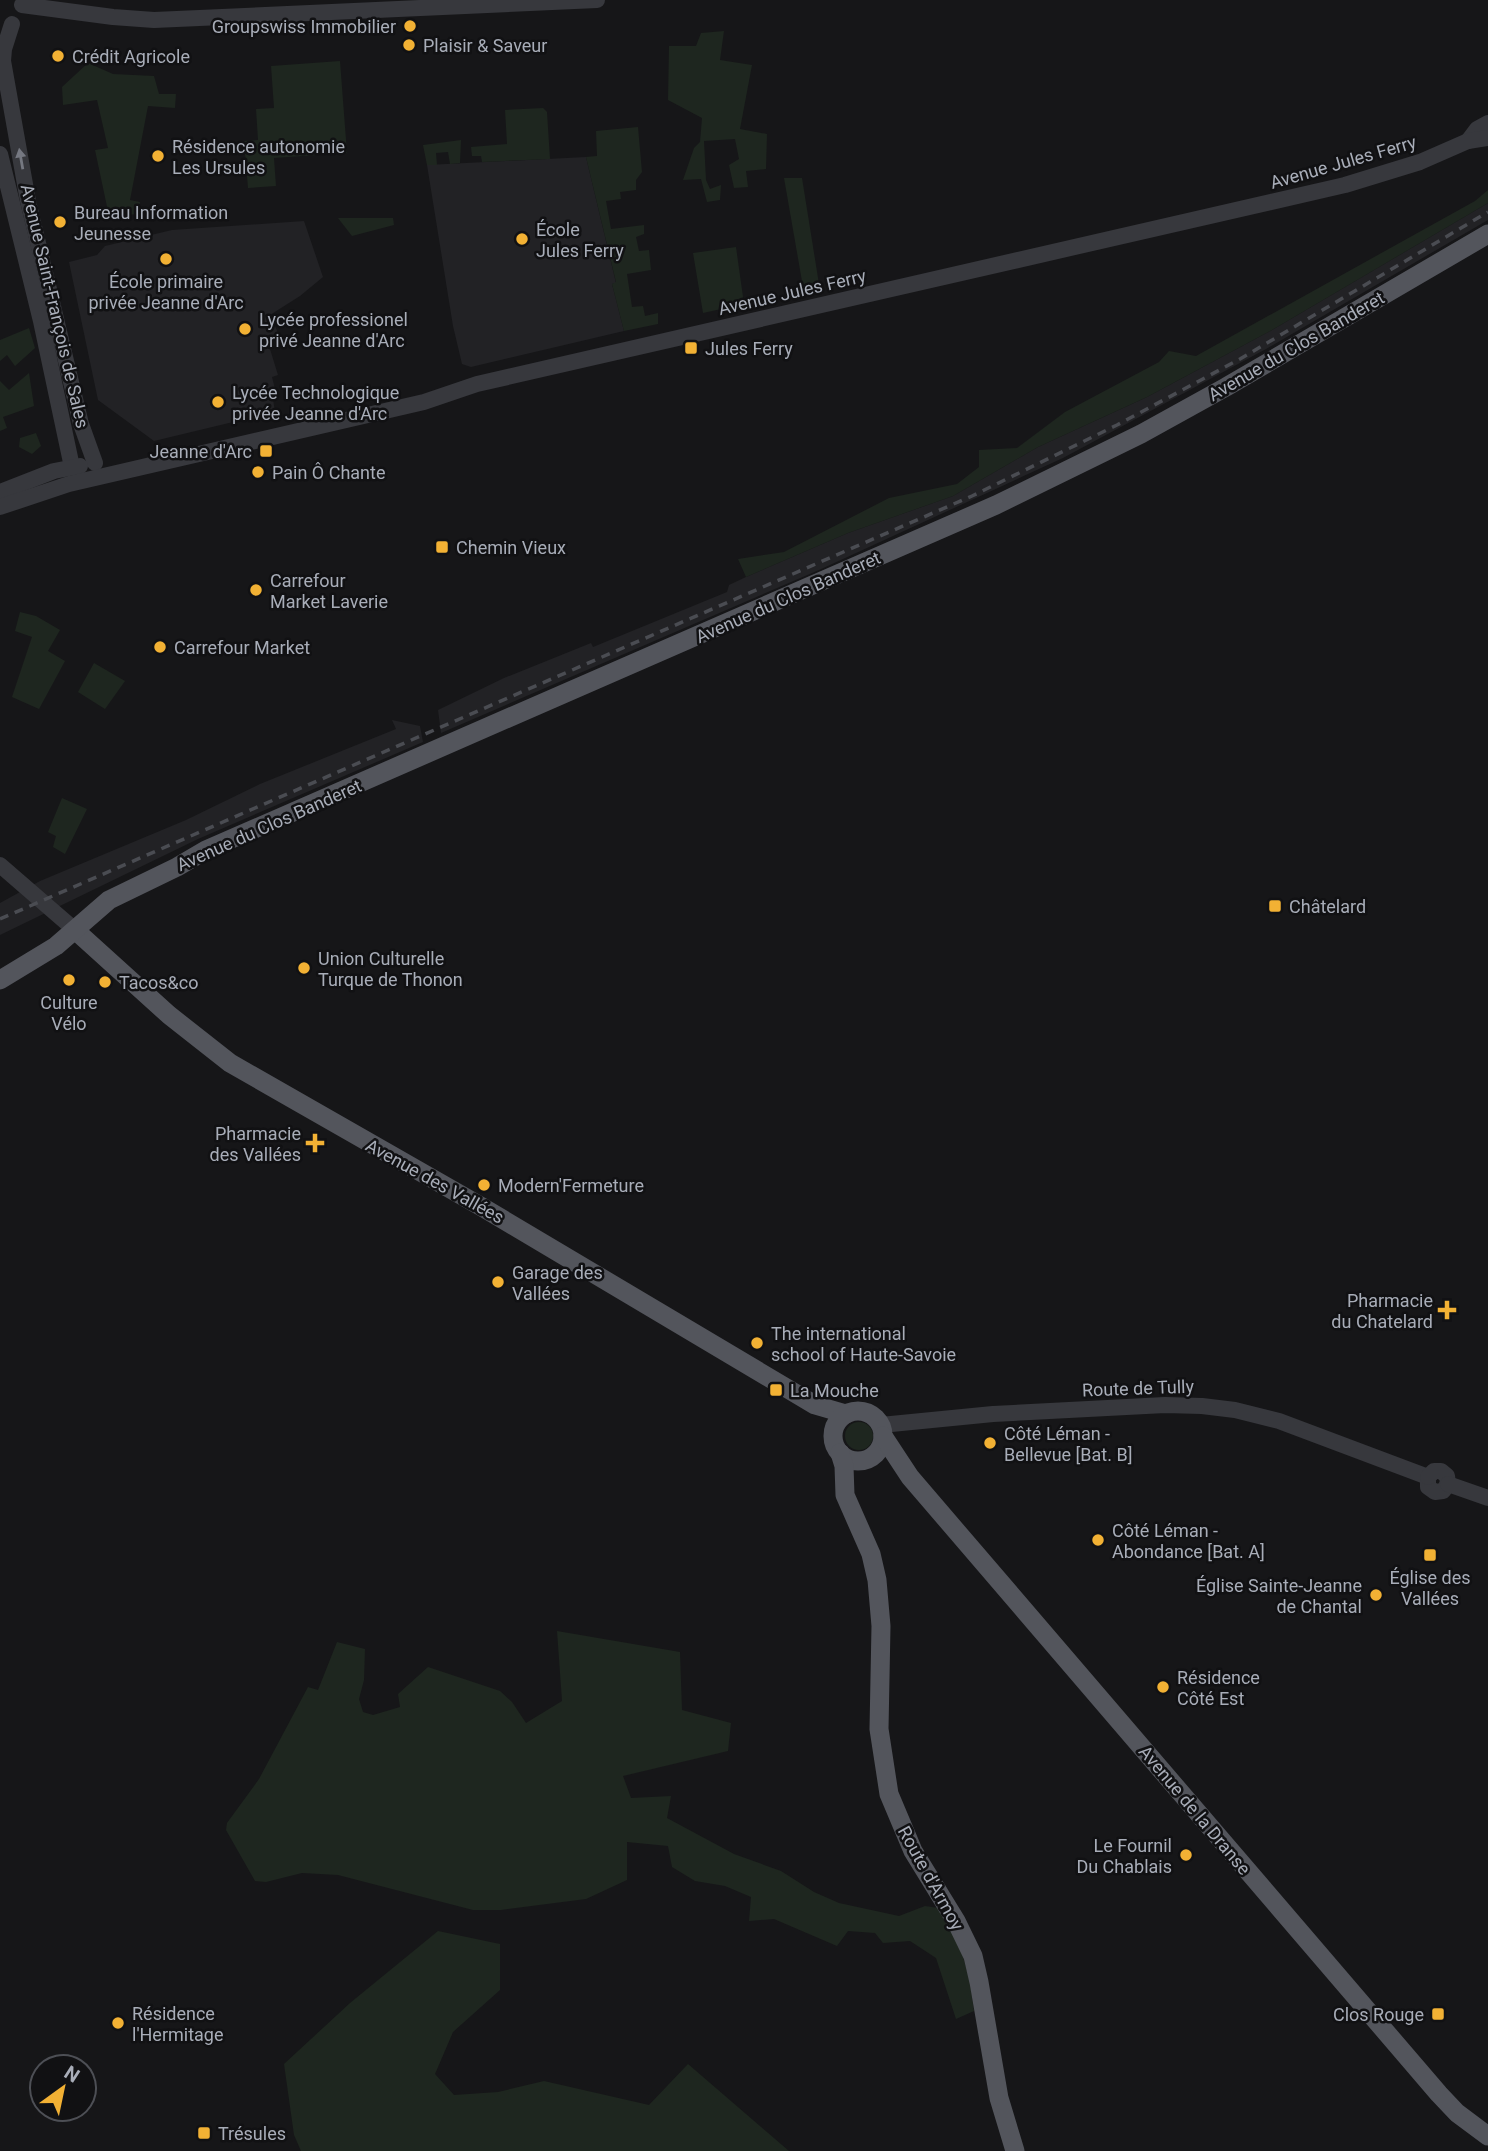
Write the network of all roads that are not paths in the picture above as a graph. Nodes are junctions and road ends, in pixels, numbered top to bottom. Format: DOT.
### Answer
graph roads {
  1 [pos="597,0"];
  2 [pos="22,3"];
  3 [pos="6,27"];
  4 [pos="1488,123"];
  5 [pos="1488,138"];
  6 [pos="1468,141"];
  7 [pos="0,155"];
  8 [pos="1488,234"];
  9 [pos="95,463"];
  10 [pos="72,467"];
  11 [pos="122,472"];
  12 [pos="0,492"];
  13 [pos="0,507"];
  14 [pos="0,865"];
  15 [pos="75,930"];
  16 [pos="0,980"];
  17 [pos="815,1405"];
  18 [pos="846,1414"];
  19 [pos="882,1430"];
  20 [pos="834,1432"];
  21 [pos="840,1453"];
  22 [pos="865,1460"];
  23 [pos="910,1477"];
  24 [pos="845,1481"];
  25 [pos="1488,1498"];
  26 [pos="1488,2136"];
  27 [pos="1015,2151"];
  1 -- 2 [label="street"];
  2 -- 3 [label="street, Avenue Saint-François de Sales"];
  9 -- 3 [label="street, Avenue Saint-François de Sales, one-way"];
  4 -- 6 [label="street, Avenue Jules Ferry"];
  5 -- 6 [label="street, Avenue Jules Ferry"];
  6 -- 11 [label="street, Avenue Jules Ferry"];
  7 -- 10 [label="street, Avenue Saint-François de Sales"];
  8 -- 15 [label="main road, Avenue du Clos Banderet"];
  9 -- 10 [label="street"];
  9 -- 11 [label="street"];
  10 -- 12 [label="street"];
  11 -- 13 [label="street, Avenue Jules Ferry"];
  14 -- 15 [label="street"];
  15 -- 16 [label="main road, Avenue du Clos Banderet"];
  15 -- 17 [label="main road, Avenue des Vallées"];
  17 -- 18 [label="main road, Avenue des Vallées"];
  17 -- 20 [label="main road, Avenue des Vallées"];
  18 -- 19 [label="main road"];
  18 -- 20 [label="main road"];
  19 -- 22 [label="main road"];
  19 -- 23 [label="main road, Avenue de la Dranse"];
  19 -- 25 [label="street, Route de Tully"];
  20 -- 21 [label="main road"];
  21 -- 22 [label="main road"];
  21 -- 24 [label="main road, Route d'Armoy"];
  22 -- 23 [label="main road, Avenue de la Dranse"];
  22 -- 24 [label="main road"];
  23 -- 26 [label="main road, Avenue de la Dranse"];
  24 -- 27 [label="main road, Route d'Armoy"];
}
